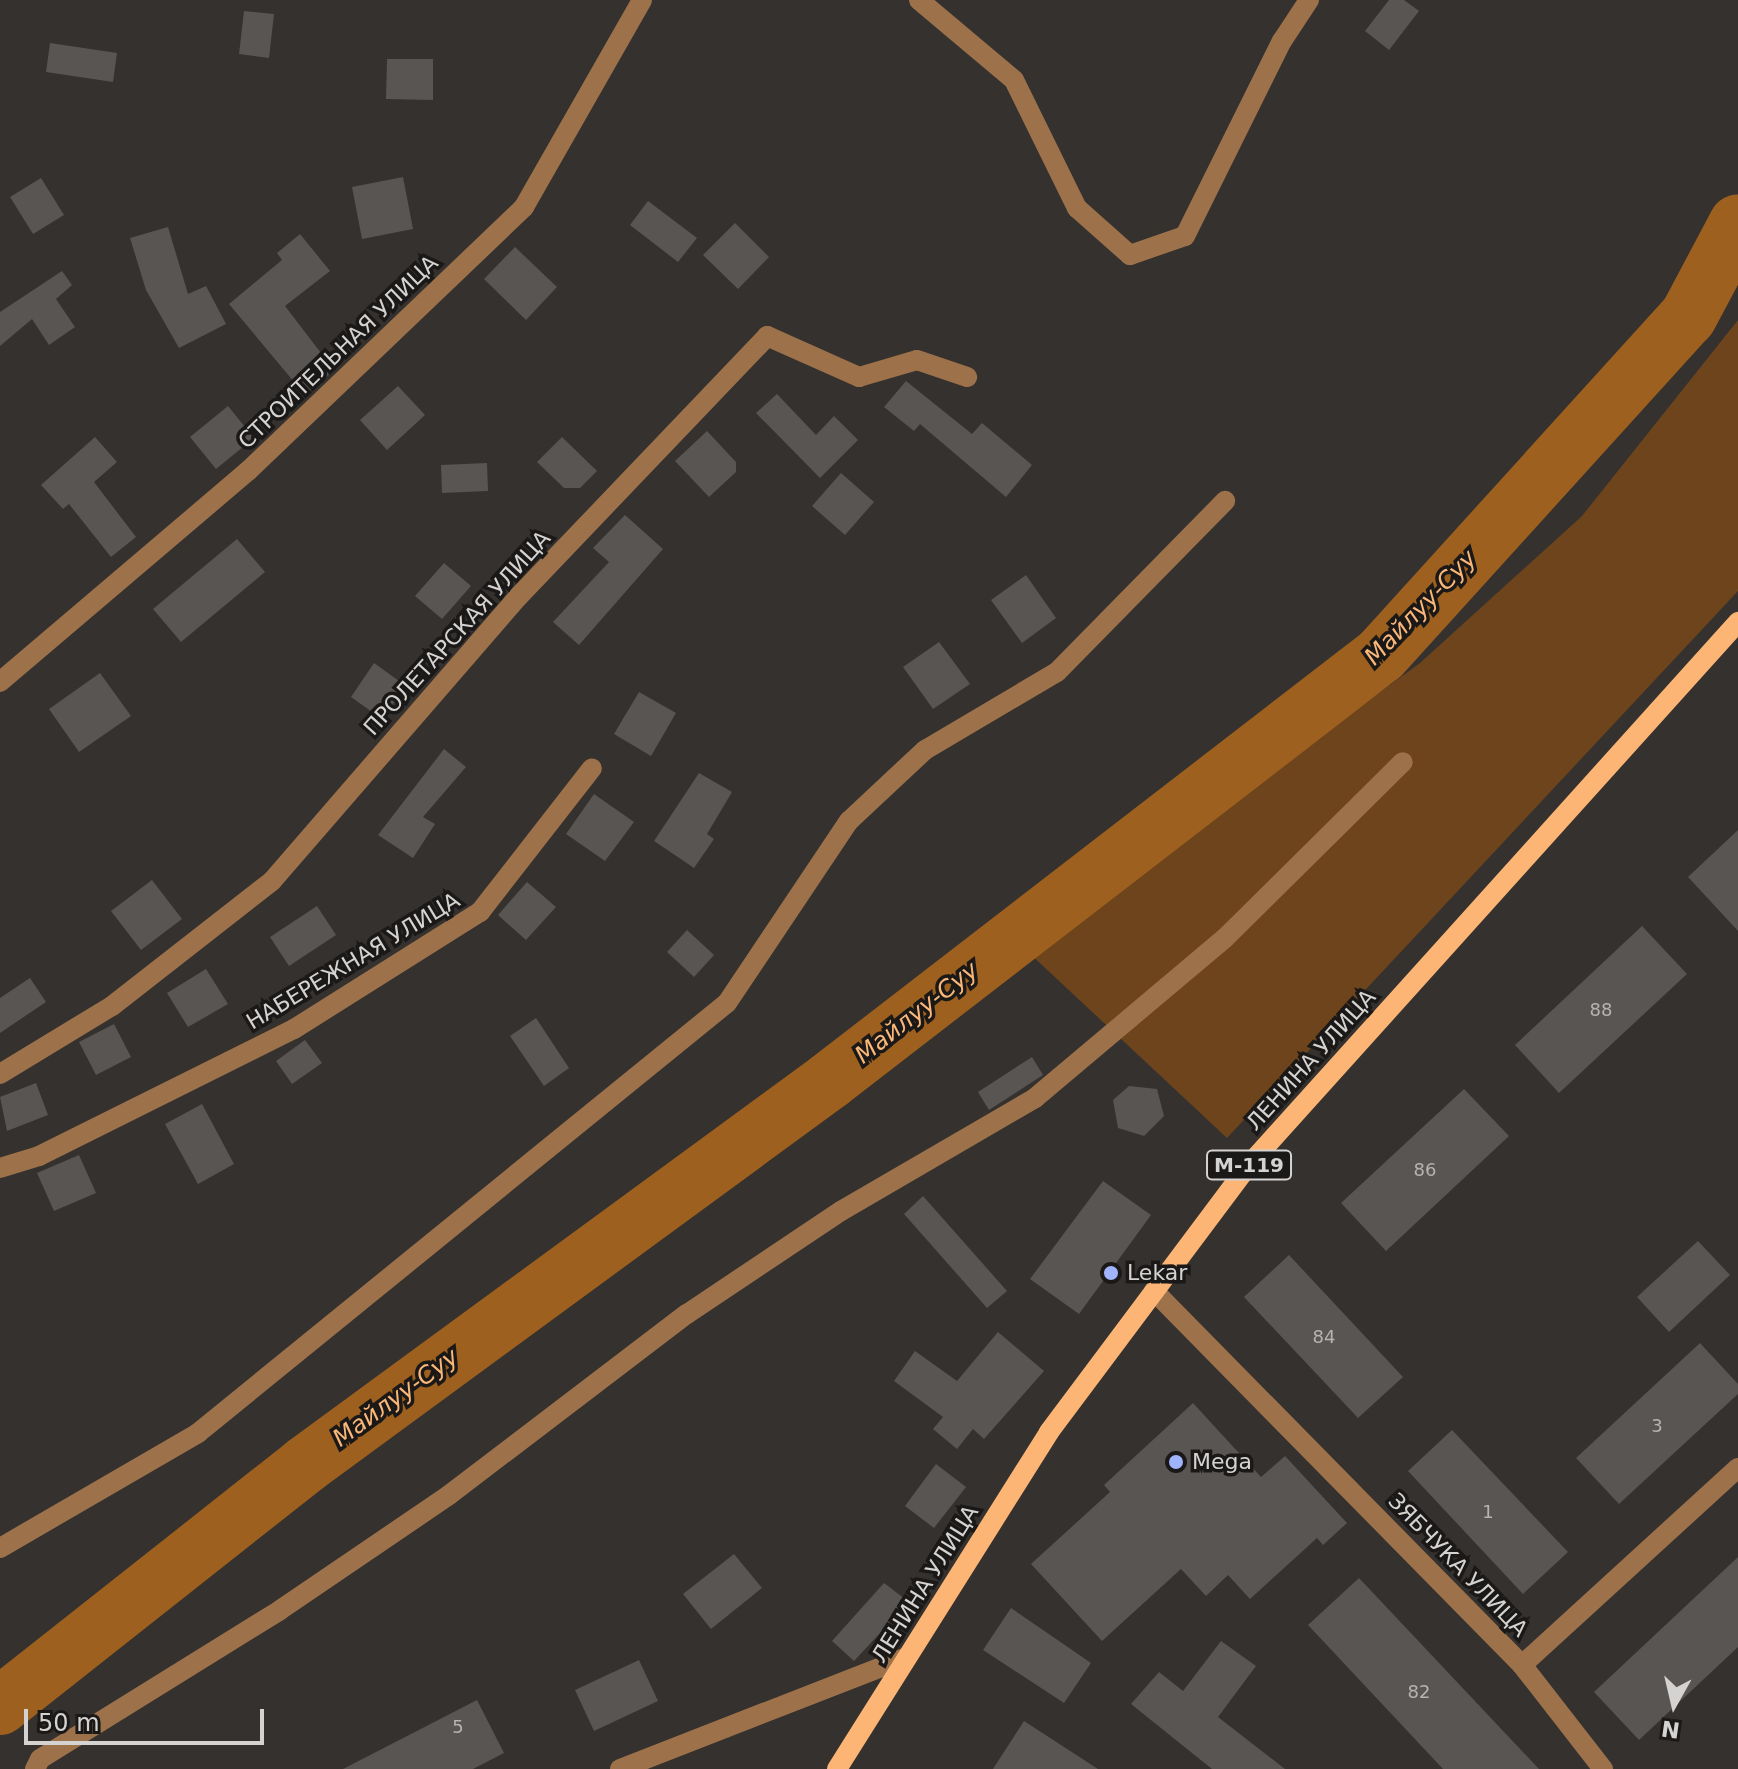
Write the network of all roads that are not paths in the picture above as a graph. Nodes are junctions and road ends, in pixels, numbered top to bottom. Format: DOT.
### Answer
graph roads {
  1 [pos="642,0"];
  2 [pos="919,0"];
  3 [pos="1309,0"];
  4 [pos="967,377"];
  5 [pos="1225,501"];
  6 [pos="1738,622"];
  7 [pos="0,682"];
  8 [pos="1403,762"];
  9 [pos="592,768"];
  10 [pos="0,1074"];
  11 [pos="0,1168"];
  12 [pos="1154,1291"];
  13 [pos="1738,1468"];
  14 [pos="0,1548"];
  15 [pos="907,1657"];
  16 [pos="1522,1665"];
  17 [pos="35,1769"];
  18 [pos="620,1769"];
  19 [pos="837,1769"];
  20 [pos="1603,1769"];
  1 -- 7 [label="street, СТРОИТЕЛЬНАЯ УЛИЦА"];
  2 -- 3 [label="street"];
  4 -- 10 [label="street, ПРОЛЕТАРСКАЯ УЛИЦА"];
  5 -- 14 [label="street"];
  6 -- 12 [label="main road, ЛЕНИНА УЛИЦА / М-119"];
  8 -- 17 [label="street"];
  9 -- 11 [label="street, НАБЕРЕЖНАЯ УЛИЦА"];
  12 -- 15 [label="main road, ЛЕНИНА УЛИЦА / М-119"];
  12 -- 16 [label="street, ЗЯБЧУКА УЛИЦА"];
  13 -- 16 [label="street, ЗЯБЧУКА УЛИЦА"];
  15 -- 18 [label="street"];
  15 -- 19 [label="main road, ЛЕНИНА УЛИЦА / М-119"];
  16 -- 20 [label="street"];
}
